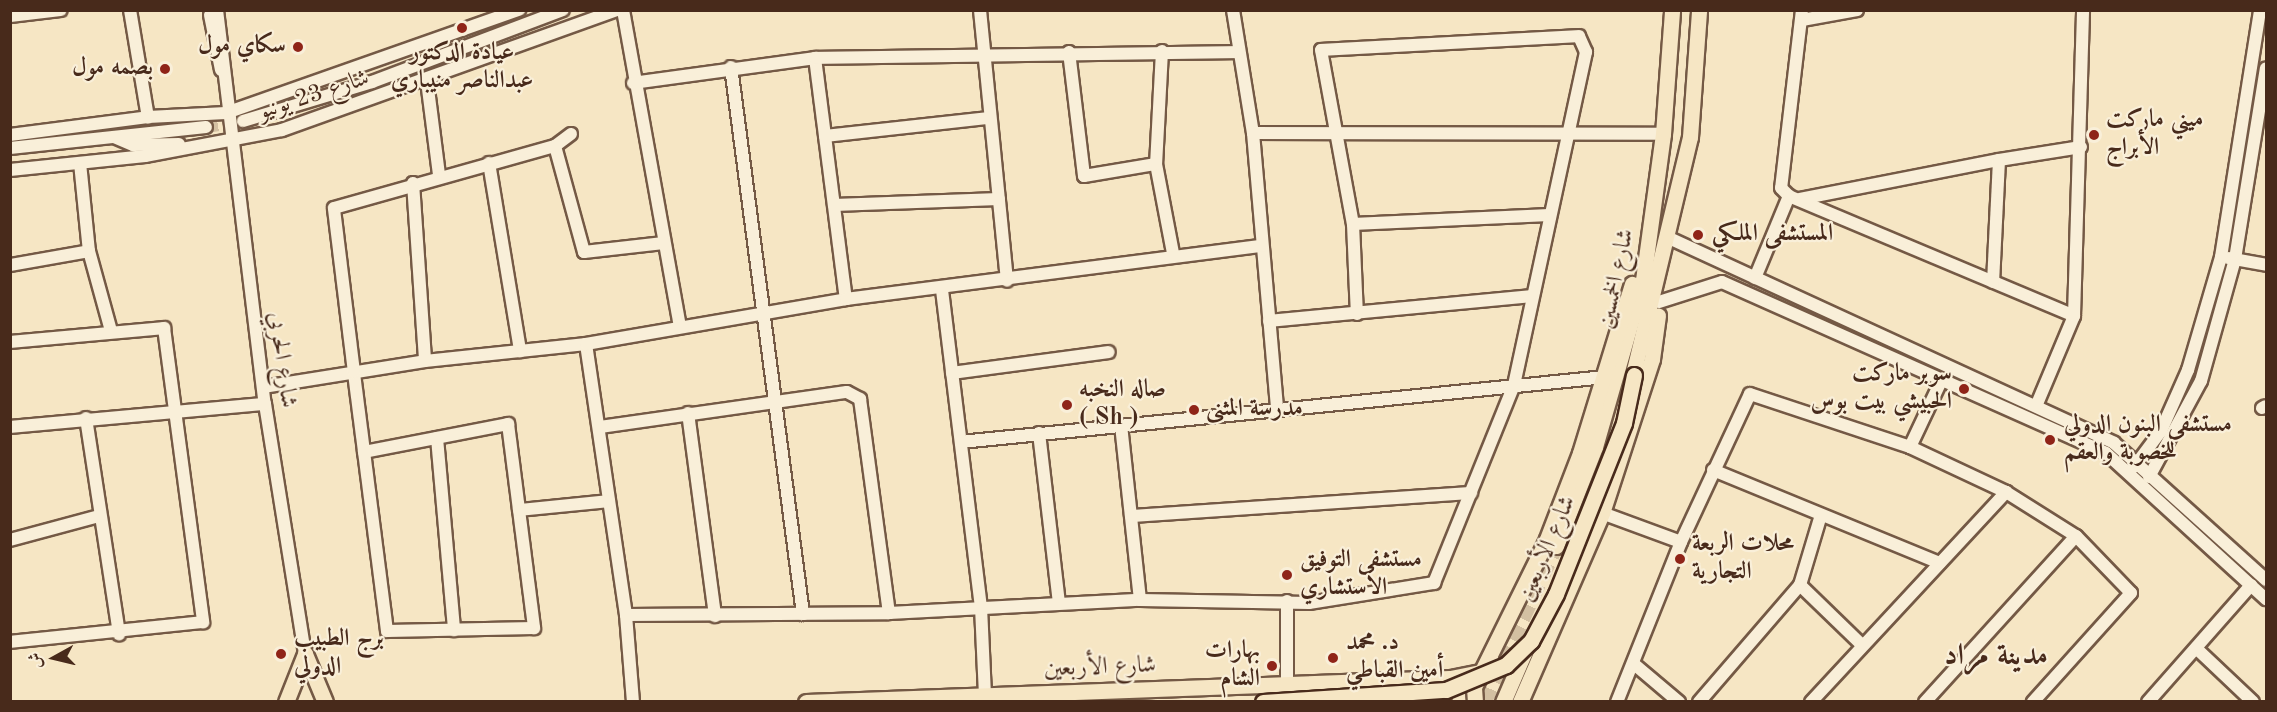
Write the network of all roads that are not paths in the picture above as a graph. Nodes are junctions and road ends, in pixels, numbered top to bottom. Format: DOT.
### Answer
graph roads {
  1 [pos="61,10"];
  2 [pos="130,10"];
  3 [pos="209,10"];
  4 [pos="218,10"];
  5 [pos="519,10"];
  6 [pos="563,10"];
  7 [pos="617,10"];
  8 [pos="623,10"];
  9 [pos="980,10"];
  10 [pos="1233,10"];
  11 [pos="1672,10"];
  12 [pos="1699,10"];
  13 [pos="1857,10"];
  14 [pos="2083,10"];
  15 [pos="2260,10"];
  16 [pos="495,15"];
  17 [pos="1802,15"];
  18 [pos="10,16"];
  19 [pos="1162,51"];
  20 [pos="1069,52"];
  21 [pos="1237,52"];
  22 [pos="983,54"];
  23 [pos="815,58"];
  24 [pos="730,67"];
  25 [pos="2266,68"];
  26 [pos="221,70"];
  27 [pos="427,81"];
  28 [pos="372,82"];
  29 [pos="633,83"];
  30 [pos="272,99"];
  31 [pos="226,113"];
  32 [pos="199,114"];
  33 [pos="147,117"];
  34 [pos="989,118"];
  35 [pos="243,121"];
  36 [pos="206,127"];
  37 [pos="282,130"];
  38 [pos="1565,132"];
  39 [pos="1253,133"];
  40 [pos="571,134"];
  41 [pos="1340,134"];
  42 [pos="1663,134"];
  43 [pos="10,135"];
  44 [pos="825,136"];
  45 [pos="113,137"];
  46 [pos="230,143"];
  47 [pos="555,146"];
  48 [pos="2081,147"];
  49 [pos="10,148"];
  50 [pos="199,148"];
  51 [pos="1999,160"];
  52 [pos="80,163"];
  53 [pos="489,163"];
  54 [pos="1156,164"];
  55 [pos="10,170"];
  56 [pos="439,175"];
  57 [pos="413,183"];
  58 [pos="1794,197"];
  59 [pos="999,200"];
  60 [pos="834,204"];
  61 [pos="1549,215"];
  62 [pos="1654,218"];
  63 [pos="1353,224"];
  64 [pos="1668,242"];
  65 [pos="663,243"];
  66 [pos="1262,246"];
  67 [pos="89,251"];
  68 [pos="1173,254"];
  69 [pos="2221,257"];
  70 [pos="2235,259"];
  71 [pos="10,265"];
  72 [pos="2266,265"];
  73 [pos="1755,278"];
  74 [pos="1007,281"];
  75 [pos="1993,282"];
  76 [pos="942,290"];
  77 [pos="1532,296"];
  78 [pos="846,299"];
  79 [pos="1659,303"];
  80 [pos="759,313"];
  81 [pos="1357,314"];
  82 [pos="2074,316"];
  83 [pos="1269,321"];
  84 [pos="680,327"];
  85 [pos="111,331"];
  86 [pos="10,342"];
  87 [pos="586,344"];
  88 [pos="520,351"];
  89 [pos="1110,352"];
  90 [pos="425,361"];
  91 [pos="354,372"];
  92 [pos="952,373"];
  93 [pos="1634,375"];
  94 [pos="1605,377"];
  95 [pos="1941,381"];
  96 [pos="1514,385"];
  97 [pos="263,387"];
  98 [pos="773,400"];
  99 [pos="265,404"];
  100 [pos="2037,404"];
  101 [pos="1277,409"];
  102 [pos="173,411"];
  103 [pos="688,413"];
  104 [pos="86,417"];
  105 [pos="1121,425"];
  106 [pos="10,427"];
  107 [pos="600,427"];
  108 [pos="1039,433"];
  109 [pos="436,438"];
  110 [pos="961,442"];
  111 [pos="1910,447"];
  112 [pos="364,452"];
  113 [pos="2135,466"];
  114 [pos="1713,470"];
  115 [pos="2149,478"];
  116 [pos="2006,492"];
  117 [pos="1472,494"];
  118 [pos="609,501"];
  119 [pos="519,510"];
  120 [pos="1602,513"];
  121 [pos="1821,515"];
  122 [pos="99,516"];
  123 [pos="1131,516"];
  124 [pos="2076,536"];
  125 [pos="10,540"];
  126 [pos="1681,542"];
  127 [pos="1556,546"];
  128 [pos="1940,563"];
  129 [pos="2266,580"];
  130 [pos="1800,585"];
  131 [pos="2251,585"];
  132 [pos="2266,599"];
  133 [pos="1140,600"];
  134 [pos="1287,601"];
  135 [pos="1059,603"];
  136 [pos="981,607"];
  137 [pos="889,613"];
  138 [pos="803,614"];
  139 [pos="626,615"];
  140 [pos="715,616"];
  141 [pos="454,630"];
  142 [pos="118,634"];
  143 [pos="10,642"];
  144 [pos="1862,645"];
  145 [pos="2197,649"];
  146 [pos="305,654"];
  147 [pos="1490,658"];
  148 [pos="1634,664"];
  149 [pos="1396,680"];
  150 [pos="1373,682"];
  151 [pos="1287,684"];
  152 [pos="986,695"];
  153 [pos="286,702"];
  154 [pos="326,702"];
  155 [pos="633,702"];
  156 [pos="806,702"];
  157 [pos="1263,702"];
  158 [pos="1380,702"];
  159 [pos="1389,702"];
  160 [pos="1443,702"];
  161 [pos="1475,702"];
  162 [pos="1503,702"];
  163 [pos="1520,702"];
  164 [pos="1617,702"];
  165 [pos="1679,702"];
  166 [pos="1699,702"];
  167 [pos="1811,702"];
  168 [pos="1924,702"];
  169 [pos="2033,702"];
  170 [pos="2148,702"];
  171 [pos="2253,702"];
  1 -- 18 [label="street"];
  2 -- 33 [label="street"];
  3 -- 26 [label="street, شارع الحربي"];
  4 -- 26 [label="street, شارع الحربي"];
  5 -- 16 [label="street, شارع 23 يونيو"];
  6 -- 28 [label="street"];
  7 -- 27 [label="street, شارع 23 يونيو"];
  8 -- 29 [label="street"];
  9 -- 22 [label="street"];
  10 -- 21 [label="street"];
  11 -- 42 [label="main road, شارع الخمسين"];
  12 -- 64 [label="main road, شارع الخمسين"];
  13 -- 17 [label="street"];
  14 -- 48 [label="street"];
  15 -- 69 [label="street"];
  16 -- 30 [label="street, شارع 23 يونيو"];
  17 -- 58 [label="street"];
  19 -- 20 [label="street"];
  19 -- 21 [label="street"];
  19 -- 54 [label="street"];
  20 -- 22 [label="street"];
  20 -- 54 [label="street"];
  21 -- 39 [label="street"];
  22 -- 23 [label="street"];
  22 -- 34 [label="street"];
  23 -- 24 [label="street"];
  23 -- 44 [label="street"];
  24 -- 29 [label="street"];
  24 -- 80 [label="street"];
  25 -- 70 [label="street"];
  26 -- 31 [label="street, شارع الحربي"];
  27 -- 37 [label="street, شارع 23 يونيو"];
  27 -- 56 [label="street"];
  28 -- 30 [label="street"];
  28 -- 35 [label="street"];
  28 -- 37 [label="street"];
  29 -- 65 [label="street"];
  30 -- 31 [label="street, شارع 23 يونيو"];
  31 -- 32 [label="street, شارع 23 يونيو"];
  31 -- 46 [label="street, شارع الحربي"];
  32 -- 33 [label="street, شارع 23 يونيو"];
  32 -- 45 [label="street"];
  33 -- 43 [label="street, شارع 23 يونيو"];
  34 -- 44 [label="street"];
  34 -- 59 [label="street"];
  36 -- 45 [label="street"];
  37 -- 46 [label="street, شارع 23 يونيو"];
  38 -- 41 [label="street"];
  38 -- 41 [label="street"];
  38 -- 42 [label="street"];
  38 -- 61 [label="street"];
  39 -- 41 [label="street"];
  39 -- 66 [label="street"];
  40 -- 47 [label="street"];
  41 -- 63 [label="street"];
  42 -- 62 [label="main road, شارع الخمسين"];
  44 -- 60 [label="street"];
  45 -- 49 [label="street"];
  45 -- 50 [label="street"];
  46 -- 50 [label="street, شارع 23 يونيو"];
  46 -- 97 [label="street, شارع الحربي"];
  47 -- 53 [label="street"];
  47 -- 65 [label="street"];
  48 -- 51 [label="street"];
  48 -- 82 [label="street"];
  50 -- 52 [label="street, شارع 23 يونيو"];
  51 -- 58 [label="street"];
  51 -- 75 [label="street"];
  52 -- 55 [label="street, شارع 23 يونيو"];
  52 -- 67 [label="street"];
  53 -- 56 [label="street"];
  53 -- 88 [label="street"];
  54 -- 68 [label="street"];
  56 -- 57 [label="street"];
  57 -- 90 [label="street"];
  57 -- 91 [label="street"];
  58 -- 73 [label="street"];
  58 -- 75 [label="street"];
  59 -- 60 [label="street"];
  59 -- 74 [label="street"];
  60 -- 78 [label="street"];
  61 -- 63 [label="street"];
  61 -- 77 [label="street"];
  62 -- 94 [label="main road"];
  62 -- 127 [label="main road, شارع الخمسين"];
  63 -- 81 [label="street"];
  64 -- 73 [label="street"];
  64 -- 79 [label="main road, شارع الخمسين"];
  64 -- 93 [label="main road, شارع الخمسين"];
  65 -- 84 [label="street"];
  66 -- 68 [label="street"];
  66 -- 83 [label="street"];
  67 -- 71 [label="street"];
  67 -- 85 [label="street"];
  68 -- 74 [label="street"];
  69 -- 70 [label="street"];
  69 -- 113 [label="street"];
  70 -- 72 [label="street"];
  70 -- 115 [label="street"];
  73 -- 100 [label="street"];
  74 -- 76 [label="street"];
  75 -- 82 [label="street"];
  76 -- 78 [label="street"];
  76 -- 92 [label="street"];
  77 -- 81 [label="street"];
  77 -- 96 [label="street"];
  78 -- 80 [label="street"];
  79 -- 95 [label="street"];
  79 -- 120 [label="main road, شارع الخمسين"];
  80 -- 84 [label="street"];
  80 -- 98 [label="street"];
  81 -- 83 [label="street"];
  82 -- 100 [label="street"];
  83 -- 101 [label="street"];
  84 -- 87 [label="street"];
  85 -- 86 [label="street"];
  85 -- 102 [label="street"];
  87 -- 88 [label="street"];
  87 -- 107 [label="street"];
  88 -- 90 [label="street"];
  89 -- 92 [label="street"];
  90 -- 91 [label="street"];
  91 -- 97 [label="street"];
  91 -- 112 [label="street"];
  92 -- 110 [label="street"];
  93 -- 157 [label="main road, شارع الأربعين, bridge"];
  93 -- 162 [label="main road"];
  94 -- 96 [label="street"];
  94 -- 147 [label="main road"];
  95 -- 111 [label="street"];
  95 -- 113 [label="street"];
  96 -- 101 [label="street"];
  96 -- 117 [label="street"];
  97 -- 99 [label="street, شارع الحربي"];
  98 -- 103 [label="street"];
  98 -- 137 [label="street"];
  98 -- 138 [label="street"];
  99 -- 102 [label="street"];
  99 -- 146 [label="street, شارع الحربي"];
  100 -- 113 [label="street"];
  101 -- 105 [label="street"];
  102 -- 104 [label="street"];
  102 -- 142 [label="street"];
  103 -- 107 [label="street"];
  103 -- 140 [label="street"];
  104 -- 106 [label="street"];
  104 -- 122 [label="street"];
  105 -- 108 [label="street"];
  105 -- 123 [label="street"];
  107 -- 118 [label="street"];
  108 -- 110 [label="street"];
  108 -- 135 [label="street"];
  109 -- 112 [label="street"];
  109 -- 119 [label="street"];
  109 -- 141 [label="street"];
  110 -- 136 [label="street"];
  111 -- 114 [label="street"];
  111 -- 116 [label="street"];
  112 -- 141 [label="street"];
  113 -- 115 [label="street"];
  114 -- 121 [label="street"];
  114 -- 126 [label="street"];
  115 -- 129 [label="street"];
  115 -- 131 [label="street"];
  116 -- 124 [label="street"];
  116 -- 128 [label="street"];
  117 -- 123 [label="street"];
  117 -- 134 [label="street"];
  118 -- 119 [label="street"];
  118 -- 139 [label="street"];
  119 -- 141 [label="street"];
  120 -- 126 [label="street"];
  120 -- 163 [label="main road, شارع الخمسين"];
  121 -- 128 [label="street"];
  121 -- 130 [label="street"];
  122 -- 125 [label="street"];
  122 -- 142 [label="street"];
  123 -- 133 [label="street"];
  124 -- 168 [label="street"];
  124 -- 169 [label="street"];
  126 -- 148 [label="street"];
  128 -- 144 [label="street"];
  130 -- 144 [label="street"];
  130 -- 166 [label="street"];
  131 -- 132 [label="street"];
  131 -- 145 [label="street"];
  133 -- 134 [label="street"];
  133 -- 135 [label="street"];
  134 -- 151 [label="street"];
  135 -- 136 [label="street"];
  136 -- 137 [label="street"];
  136 -- 152 [label="street"];
  137 -- 138 [label="street"];
  138 -- 140 [label="street"];
  139 -- 140 [label="street"];
  139 -- 155 [label="street"];
  142 -- 143 [label="street"];
  144 -- 167 [label="street"];
  145 -- 170 [label="street"];
  145 -- 171 [label="street"];
  146 -- 153 [label="main road"];
  146 -- 154 [label="main road"];
  147 -- 149 [label="main road, شارع الأربعين"];
  147 -- 161 [label="main road"];
  148 -- 164 [label="street"];
  148 -- 165 [label="street"];
  149 -- 150 [label="main road, شارع الأربعين"];
  149 -- 159 [label="main road"];
  149 -- 160 [label="main road"];
  150 -- 151 [label="main road, شارع الأربعين"];
  150 -- 158 [label="main road"];
  151 -- 152 [label="main road, شارع الأربعين"];
  152 -- 156 [label="main road, شارع الأربعين"];
}
